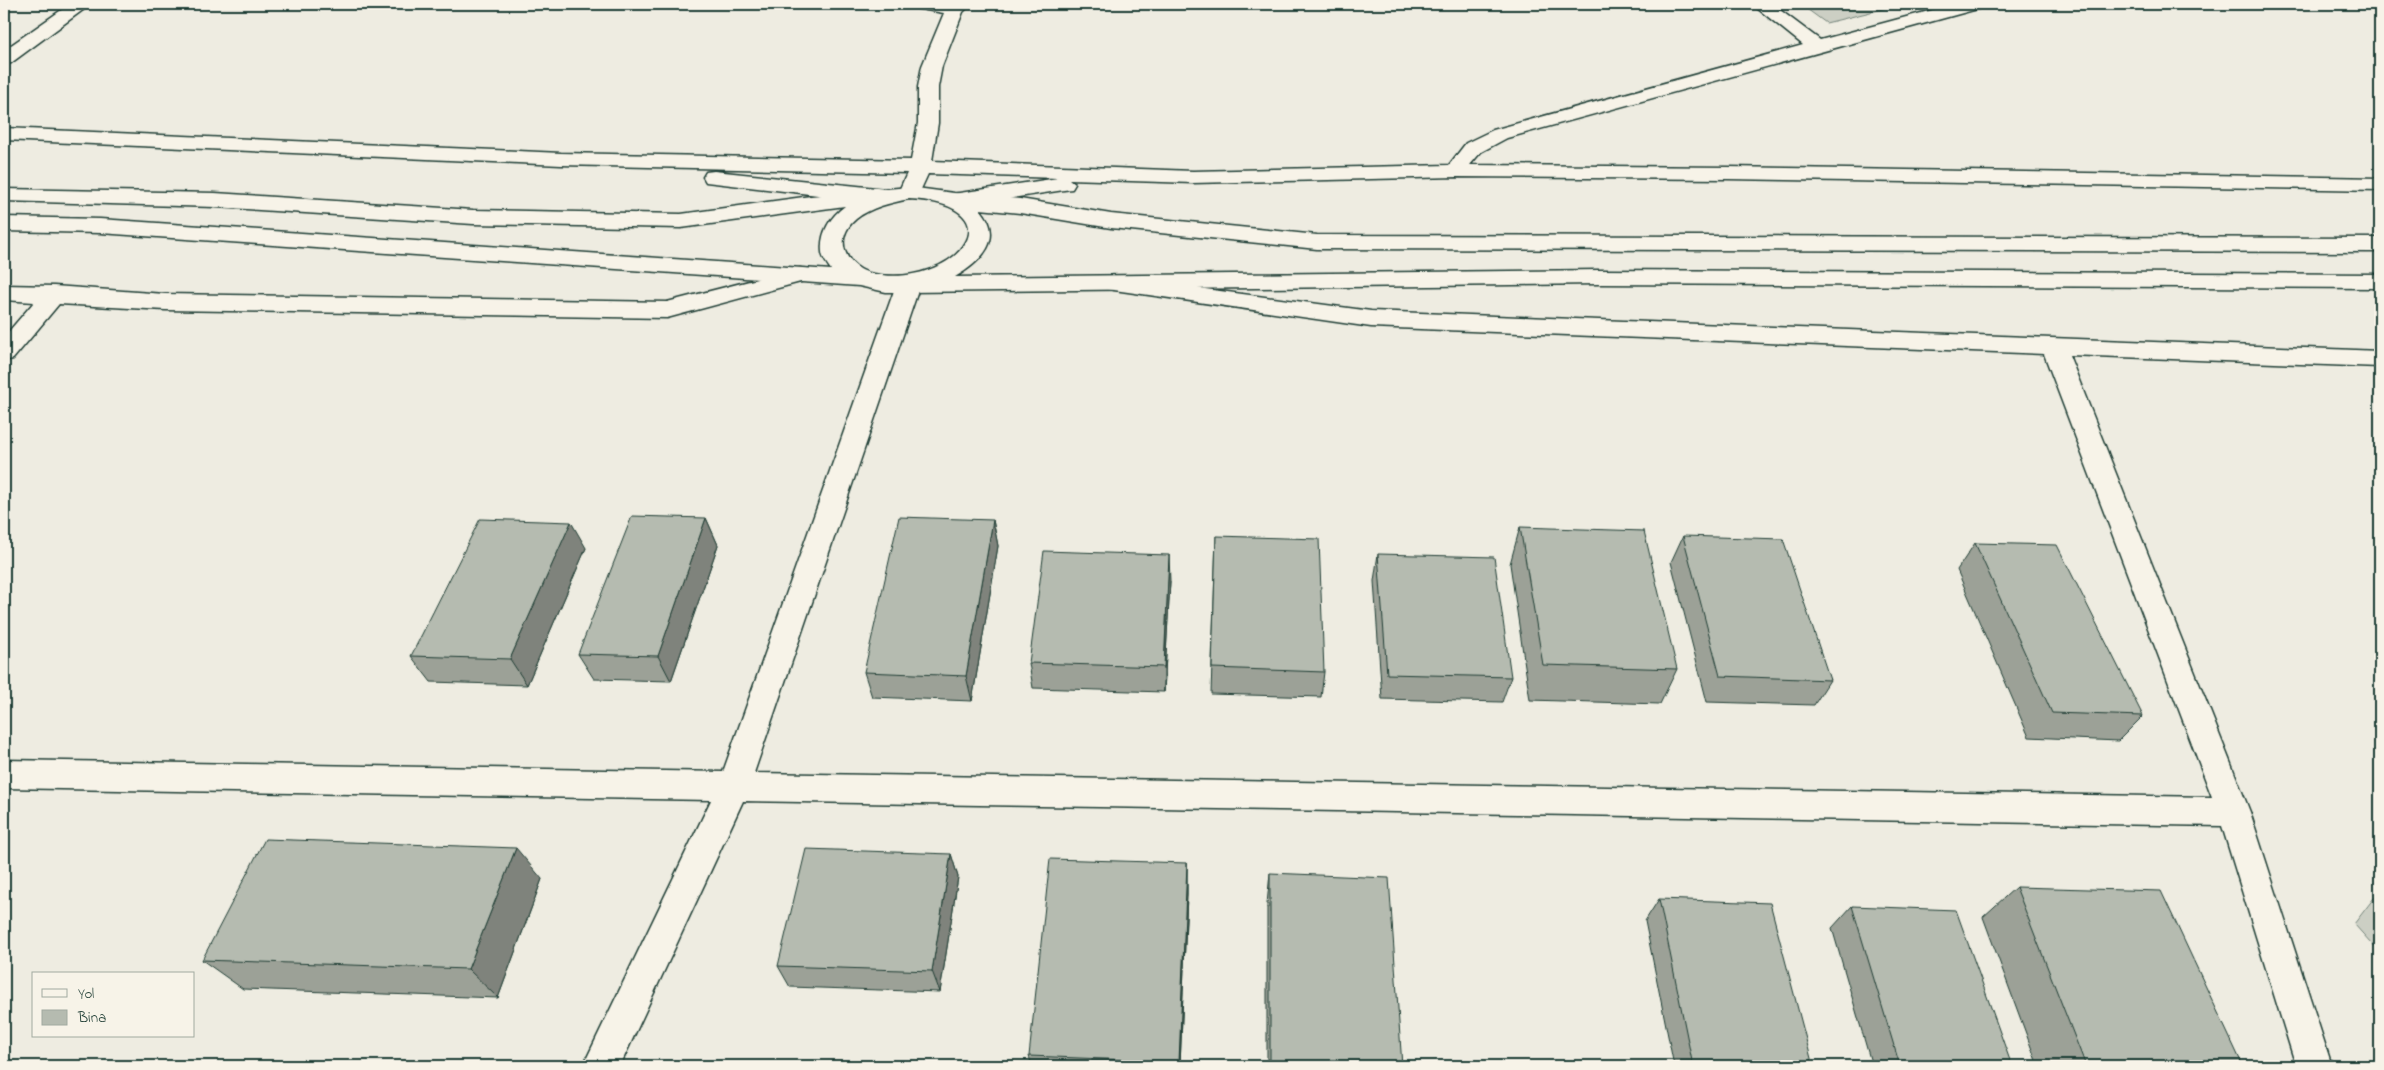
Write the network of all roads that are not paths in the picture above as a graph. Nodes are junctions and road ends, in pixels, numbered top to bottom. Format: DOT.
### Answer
graph roads {
  1 [pos="82,4"];
  2 [pos="920,4"];
  3 [pos="1761,4"];
  4 [pos="1975,4"];
  5 [pos="958,6"];
  6 [pos="1817,47"];
  7 [pos="4,59"];
  8 [pos="4,134"];
  9 [pos="561,159"];
  10 [pos="920,167"];
  11 [pos="1457,171"];
  12 [pos="1193,177"];
  13 [pos="2380,184"];
  14 [pos="909,193"];
  15 [pos="4,195"];
  16 [pos="886,196"];
  17 [pos="954,200"];
  18 [pos="4,224"];
  19 [pos="2380,245"];
  20 [pos="800,275"];
  21 [pos="860,279"];
  22 [pos="2380,281"];
  23 [pos="1109,283"];
  24 [pos="908,285"];
  25 [pos="4,292"];
  26 [pos="54,294"];
  27 [pos="2053,346"];
  28 [pos="4,353"];
  29 [pos="2380,359"];
  30 [pos="4,774"];
  31 [pos="734,786"];
  32 [pos="2234,812"];
  33 [pos="601,1066"];
  34 [pos="2314,1066"];
  1 -- 7 [label="street"];
  2 -- 5 [label="street"];
  3 -- 6 [label="street"];
  4 -- 6 [label="street"];
  5 -- 10 [label="street"];
  6 -- 11 [label="street"];
  8 -- 9 [label="street"];
  9 -- 10 [label="street"];
  9 -- 16 [label="street"];
  10 -- 12 [label="street"];
  10 -- 14 [label="street"];
  11 -- 12 [label="street"];
  11 -- 13 [label="street"];
  12 -- 17 [label="street"];
  14 -- 16 [label="street"];
  14 -- 17 [label="street"];
  15 -- 16 [label="street"];
  16 -- 21 [label="street"];
  17 -- 19 [label="street"];
  17 -- 24 [label="street"];
  18 -- 20 [label="street"];
  20 -- 21 [label="street"];
  20 -- 26 [label="street"];
  21 -- 24 [label="street"];
  22 -- 23 [label="street"];
  23 -- 24 [label="street"];
  23 -- 27 [label="street"];
  24 -- 31 [label="street"];
  25 -- 26 [label="street"];
  26 -- 28 [label="street"];
  27 -- 29 [label="street"];
  27 -- 32 [label="street"];
  30 -- 31 [label="street"];
  31 -- 32 [label="street"];
  31 -- 33 [label="street"];
  32 -- 34 [label="street"];
}
